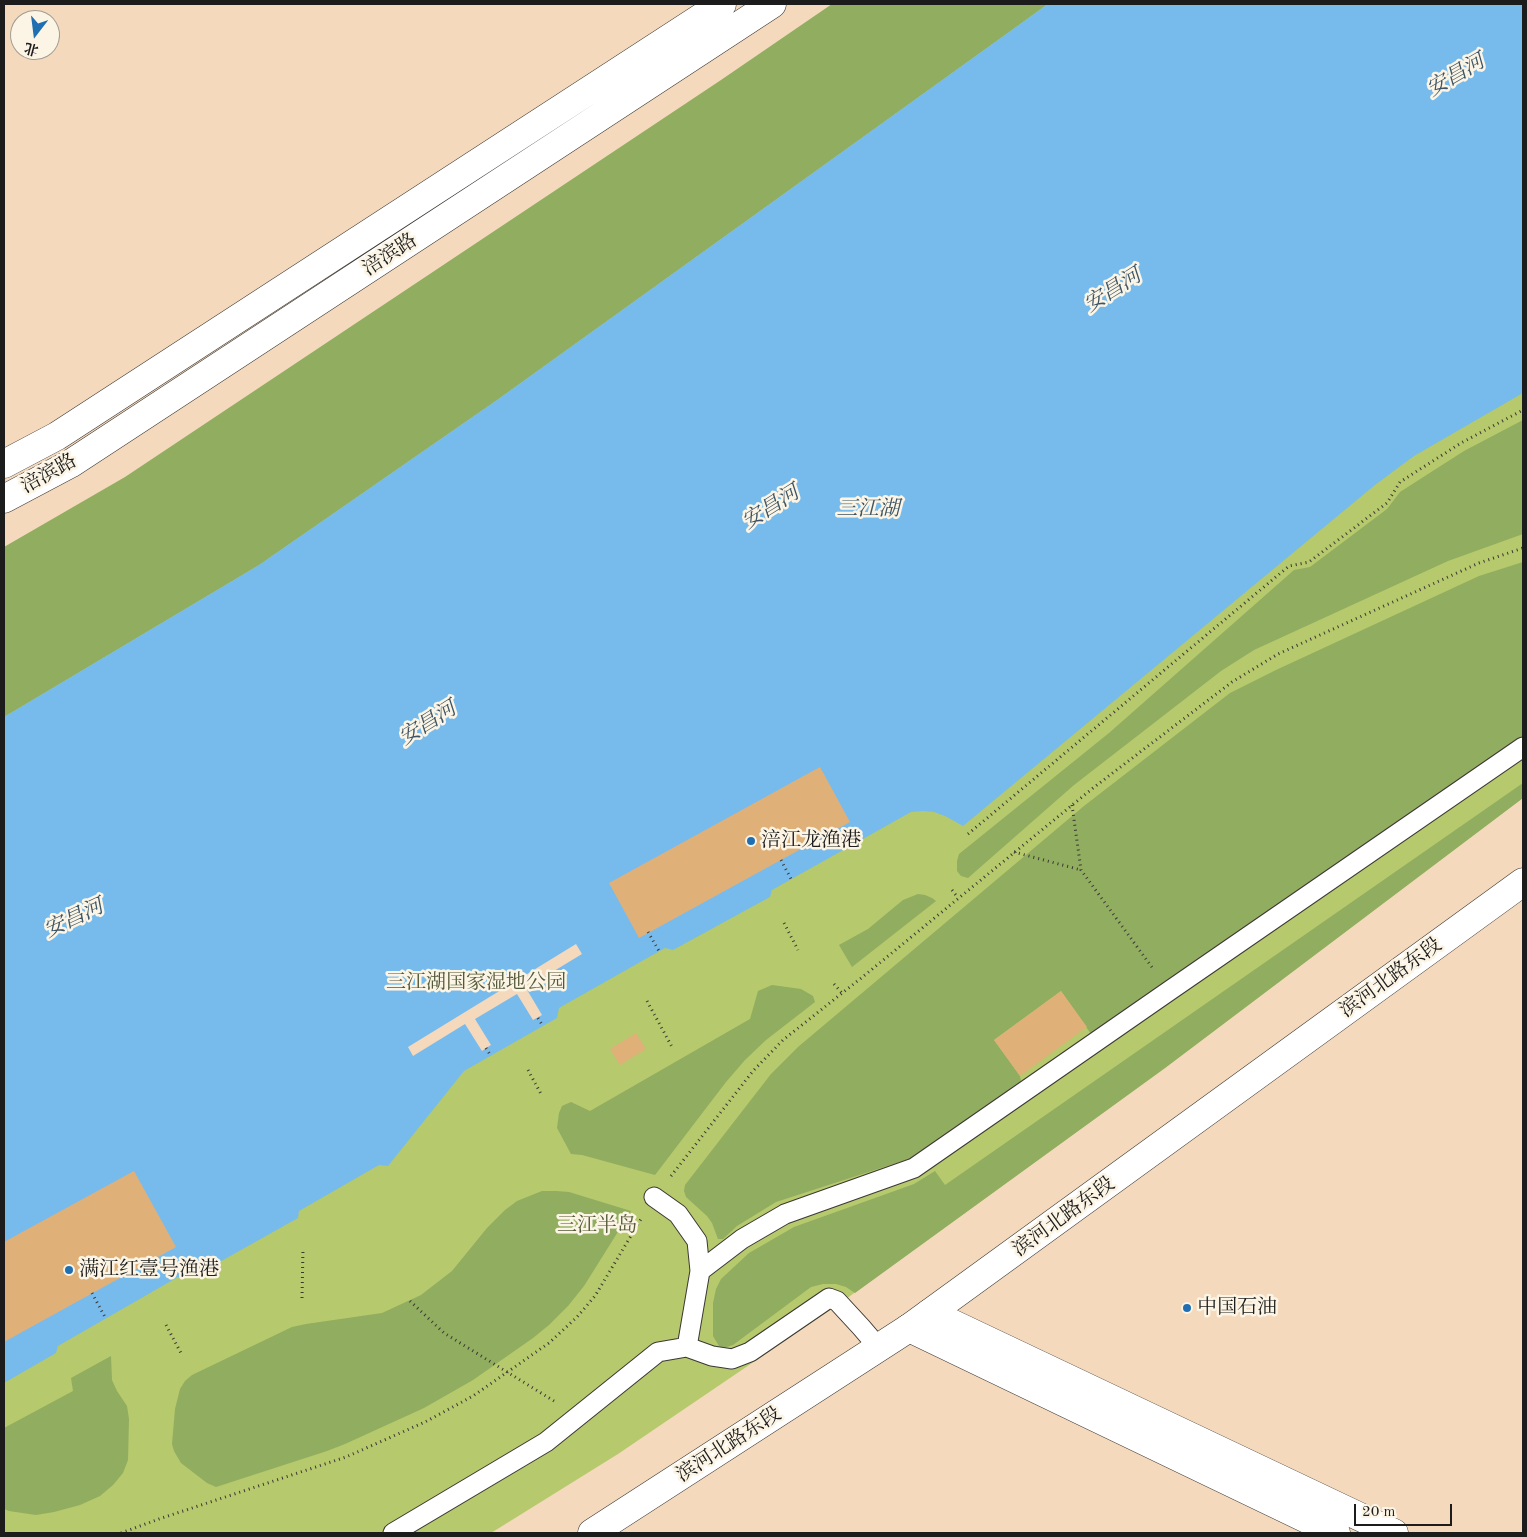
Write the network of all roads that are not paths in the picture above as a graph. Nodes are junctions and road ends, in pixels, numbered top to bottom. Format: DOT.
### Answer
graph roads {
  1 [pos="722,4"];
  2 [pos="772,4"];
  3 [pos="4,464"];
  4 [pos="4,499"];
  5 [pos="1523,747"];
  6 [pos="1523,883"];
  7 [pos="654,1197"];
  8 [pos="700,1271"];
  9 [pos="920,1321"];
  10 [pos="688,1347"];
  11 [pos="879,1348"];
  12 [pos="393,1533"];
  13 [pos="592,1533"];
  14 [pos="1336,1533"];
  15 [pos="1394,1533"];
  1 -- 3 [label="main road, 涪滨路"];
  2 -- 4 [label="main road, 涪滨路"];
  5 -- 8 [label="lane"];
  6 -- 9 [label="main road, 滨河北路东段"];
  7 -- 8 [label="lane"];
  8 -- 10 [label="lane"];
  9 -- 11 [label="main road, 滨河北路东段"];
  9 -- 14 [label="main road"];
  9 -- 15 [label="main road"];
  10 -- 11 [label="lane"];
  10 -- 12 [label="lane"];
  11 -- 13 [label="main road, 滨河北路东段"];
}
